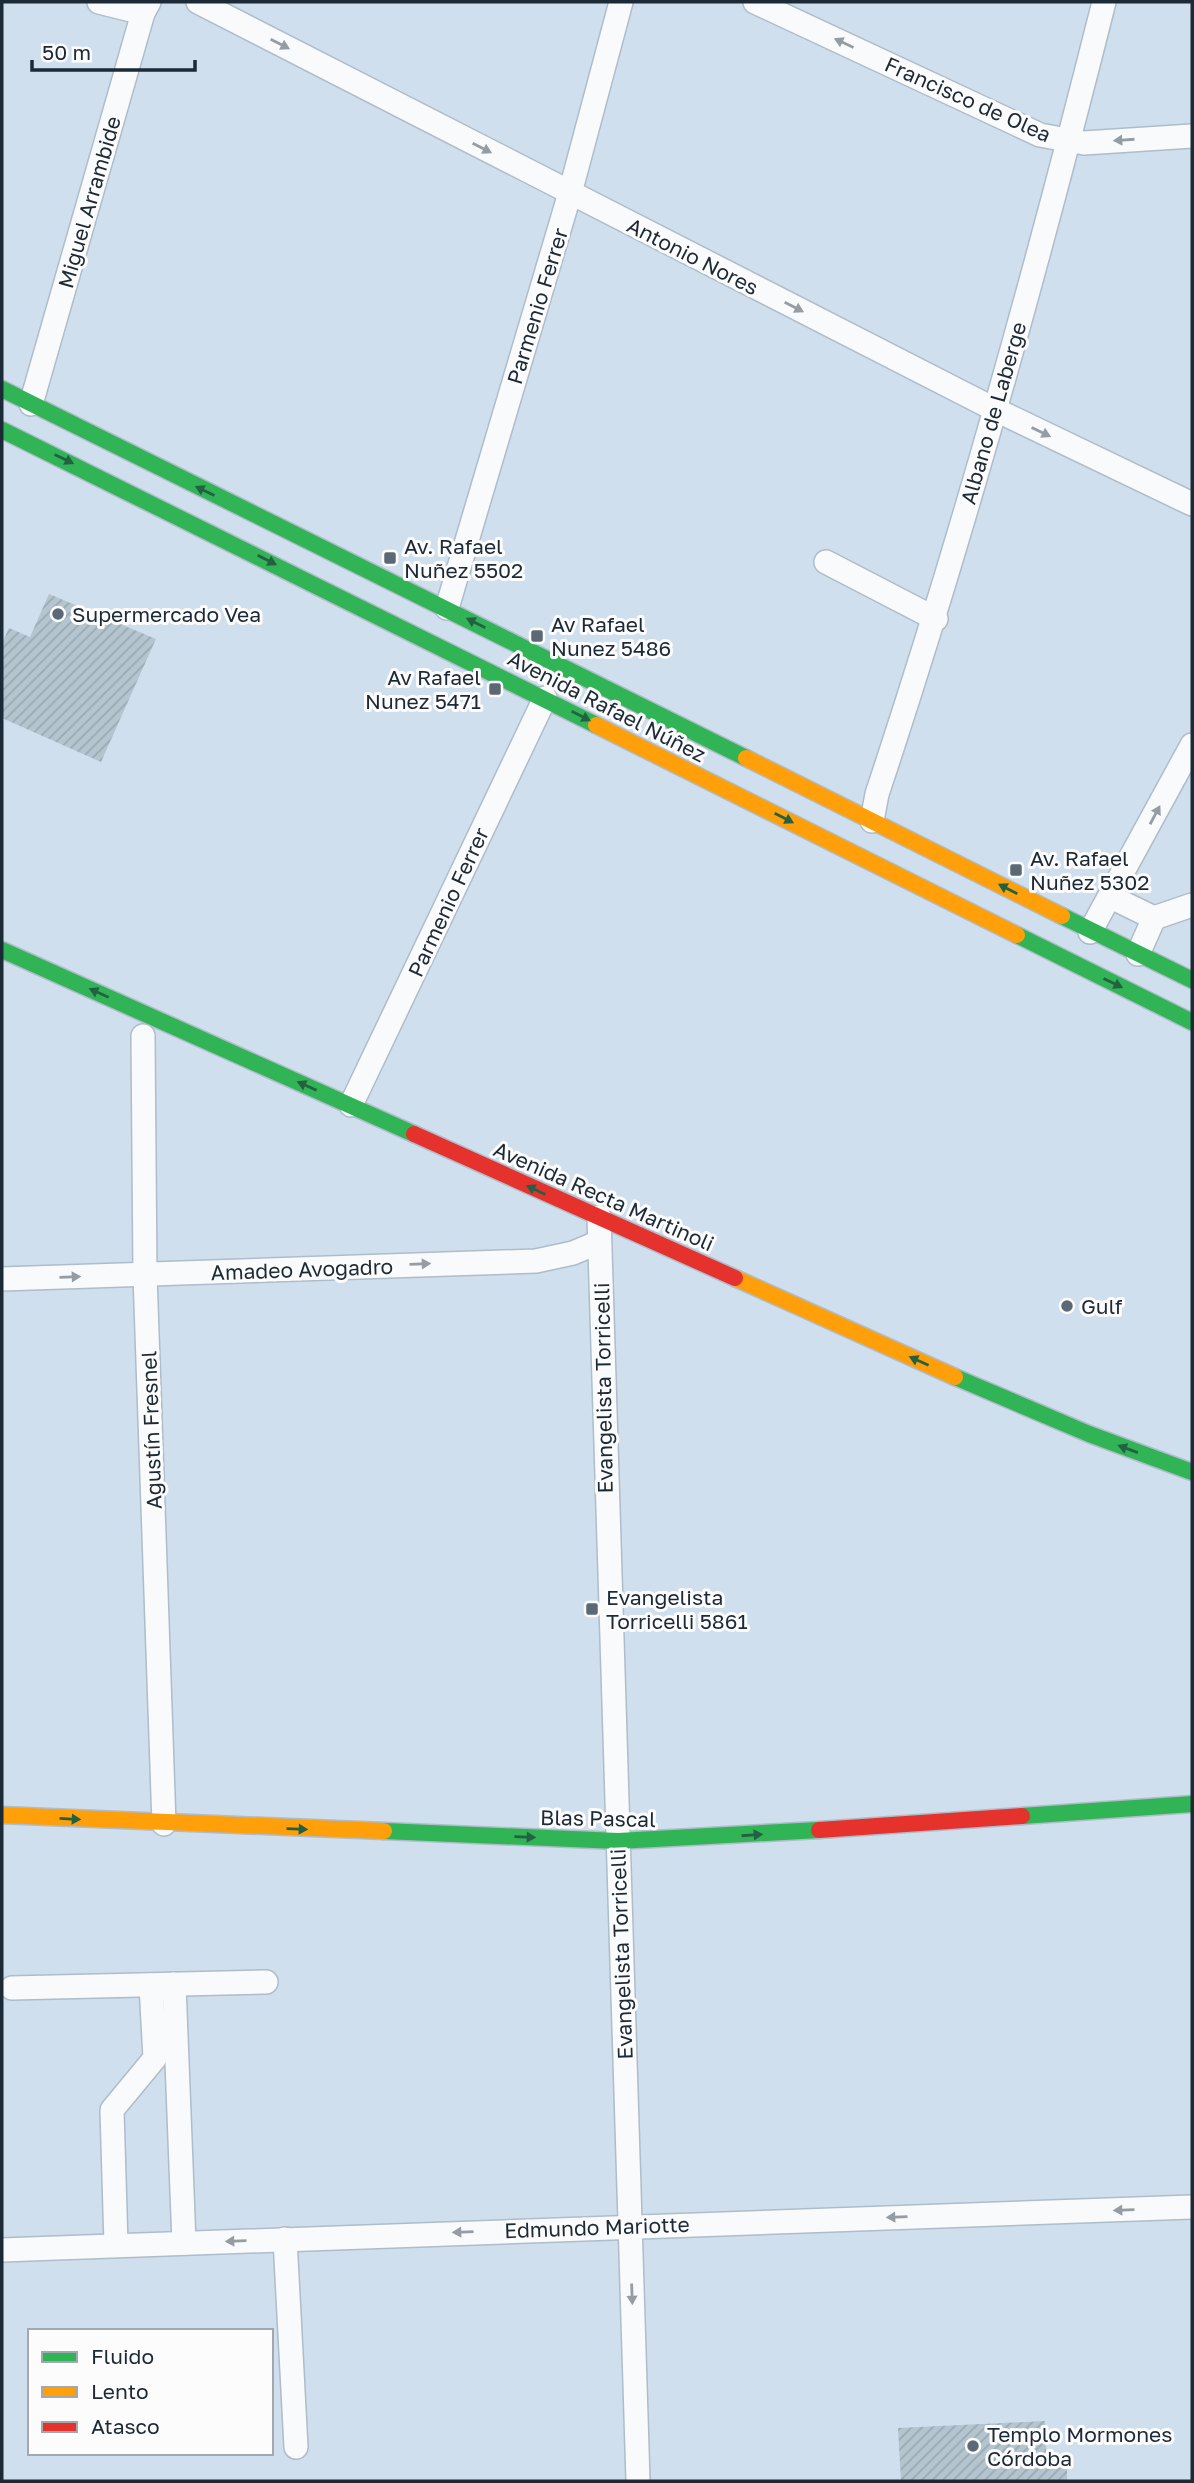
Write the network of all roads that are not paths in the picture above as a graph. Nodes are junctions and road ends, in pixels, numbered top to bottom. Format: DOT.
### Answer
graph roads {
  1 [pos="99,2"];
  2 [pos="198,2"];
  3 [pos="621,2"];
  4 [pos="755,2"];
  5 [pos="1104,2"];
  6 [pos="146,7"];
  7 [pos="1192,136"];
  8 [pos="1069,140"];
  9 [pos="570,193"];
  10 [pos="2,389"];
  11 [pos="31,404"];
  12 [pos="994,409"];
  13 [pos="2,430"];
  14 [pos="1192,505"];
  15 [pos="826,562"];
  16 [pos="447,608"];
  17 [pos="936,619"];
  18 [pos="545,698"];
  19 [pos="1192,745"];
  20 [pos="872,821"];
  21 [pos="899,875"];
  22 [pos="936,875"];
  23 [pos="1111,897"];
  24 [pos="1192,905"];
  25 [pos="997,906"];
  26 [pos="1154,918"];
  27 [pos="1074,936"];
  28 [pos="2,950"];
  29 [pos="1138,954"];
  30 [pos="1192,980"];
  31 [pos="1153,1002"];
  32 [pos="1192,1022"];
  33 [pos="143,1036"];
  34 [pos="351,1105"];
  35 [pos="598,1217"];
  36 [pos="575,1231"];
  37 [pos="609,1246"];
  38 [pos="145,1275"];
  39 [pos="2,1279"];
  40 [pos="744,1282"];
  41 [pos="1192,1472"];
  42 [pos="1192,1804"];
  43 [pos="2,1815"];
  44 [pos="164,1824"];
  45 [pos="618,1841"];
  46 [pos="266,1982"];
  47 [pos="174,1984"];
  48 [pos="151,1985"];
  49 [pos="12,1988"];
  50 [pos="166,2058"];
  51 [pos="1192,2207"];
  52 [pos="629,2226"];
  53 [pos="285,2239"];
  54 [pos="184,2243"];
  55 [pos="116,2245"];
  56 [pos="2,2250"];
  57 [pos="296,2447"];
  58 [pos="638,2481"];
  1 -- 6 [label="street"];
  2 -- 9 [label="street, Antonio Nores, one-way"];
  3 -- 9 [label="street, Parmenio Ferrer"];
  8 -- 4 [label="street, Francisco de Olea, one-way"];
  5 -- 8 [label="street, Albano de Laberge"];
  6 -- 11 [label="street, Miguel Arrambide"];
  7 -- 8 [label="street, Francisco de Olea, one-way"];
  8 -- 12 [label="street, Albano de Laberge"];
  9 -- 12 [label="street, Antonio Nores, one-way"];
  9 -- 16 [label="street, Parmenio Ferrer"];
  10 -- 11 [label="main road, Avenida Rafael Núñez"];
  16 -- 11 [label="main road, Avenida Rafael Núñez, one-way"];
  12 -- 14 [label="street, Antonio Nores, one-way"];
  12 -- 17 [label="street, Albano de Laberge"];
  13 -- 18 [label="main road, Avenida Rafael Núñez, one-way"];
  15 -- 17 [label="street"];
  20 -- 16 [label="main road, Avenida Rafael Núñez, one-way"];
  17 -- 20 [label="street, Albano de Laberge"];
  18 -- 21 [label="main road, Avenida Rafael Núñez, one-way"];
  18 -- 34 [label="street, Parmenio Ferrer"];
  23 -- 19 [label="street, one-way"];
  27 -- 20 [label="main road, Avenida Rafael Núñez, one-way"];
  21 -- 22 [label="main road"];
  21 -- 31 [label="main road, Avenida Rafael Núñez, one-way"];
  23 -- 26 [label="street"];
  23 -- 27 [label="street"];
  24 -- 26 [label="street"];
  25 -- 27 [label="main road"];
  26 -- 29 [label="street"];
  27 -- 29 [label="main road, Avenida Rafael Núñez"];
  34 -- 28 [label="main road, Avenida Recta Martinoli, one-way"];
  29 -- 30 [label="main road, Avenida Rafael Núñez"];
  29 -- 31 [label="main road"];
  31 -- 32 [label="main road, Avenida Rafael Núñez"];
  33 -- 38 [label="street, Agustín Fresnel"];
  35 -- 34 [label="main road, Avenida Recta Martinoli, one-way"];
  35 -- 37 [label="street, Evangelista Torricelli"];
  35 -- 40 [label="main road, Avenida Recta Martinoli"];
  36 -- 37 [label="main road, Avenida Recta Martinoli"];
  38 -- 37 [label="street, Amadeo Avogadro, one-way"];
  37 -- 40 [label="main road"];
  37 -- 45 [label="street, Evangelista Torricelli"];
  39 -- 38 [label="street, Amadeo Avogadro, one-way"];
  38 -- 44 [label="street, Agustín Fresnel"];
  41 -- 40 [label="main road, Avenida Recta Martinoli, one-way"];
  45 -- 42 [label="main road, Blas Pascal, one-way"];
  43 -- 44 [label="main road, Blas Pascal, one-way"];
  44 -- 45 [label="main road, Blas Pascal, one-way"];
  45 -- 52 [label="street, Evangelista Torricelli"];
  46 -- 47 [label="street"];
  47 -- 48 [label="street"];
  47 -- 50 [label="street"];
  48 -- 49 [label="street"];
  48 -- 50 [label="street"];
  50 -- 54 [label="street"];
  50 -- 55 [label="street"];
  51 -- 52 [label="street, Edmundo Mariotte, one-way"];
  52 -- 53 [label="street, Edmundo Mariotte, one-way"];
  52 -- 58 [label="street, Evangelista Torricelli, one-way"];
  53 -- 54 [label="street, Edmundo Mariotte, one-way"];
  53 -- 57 [label="street"];
  54 -- 55 [label="street, Edmundo Mariotte"];
  55 -- 56 [label="street, Edmundo Mariotte"];
}
